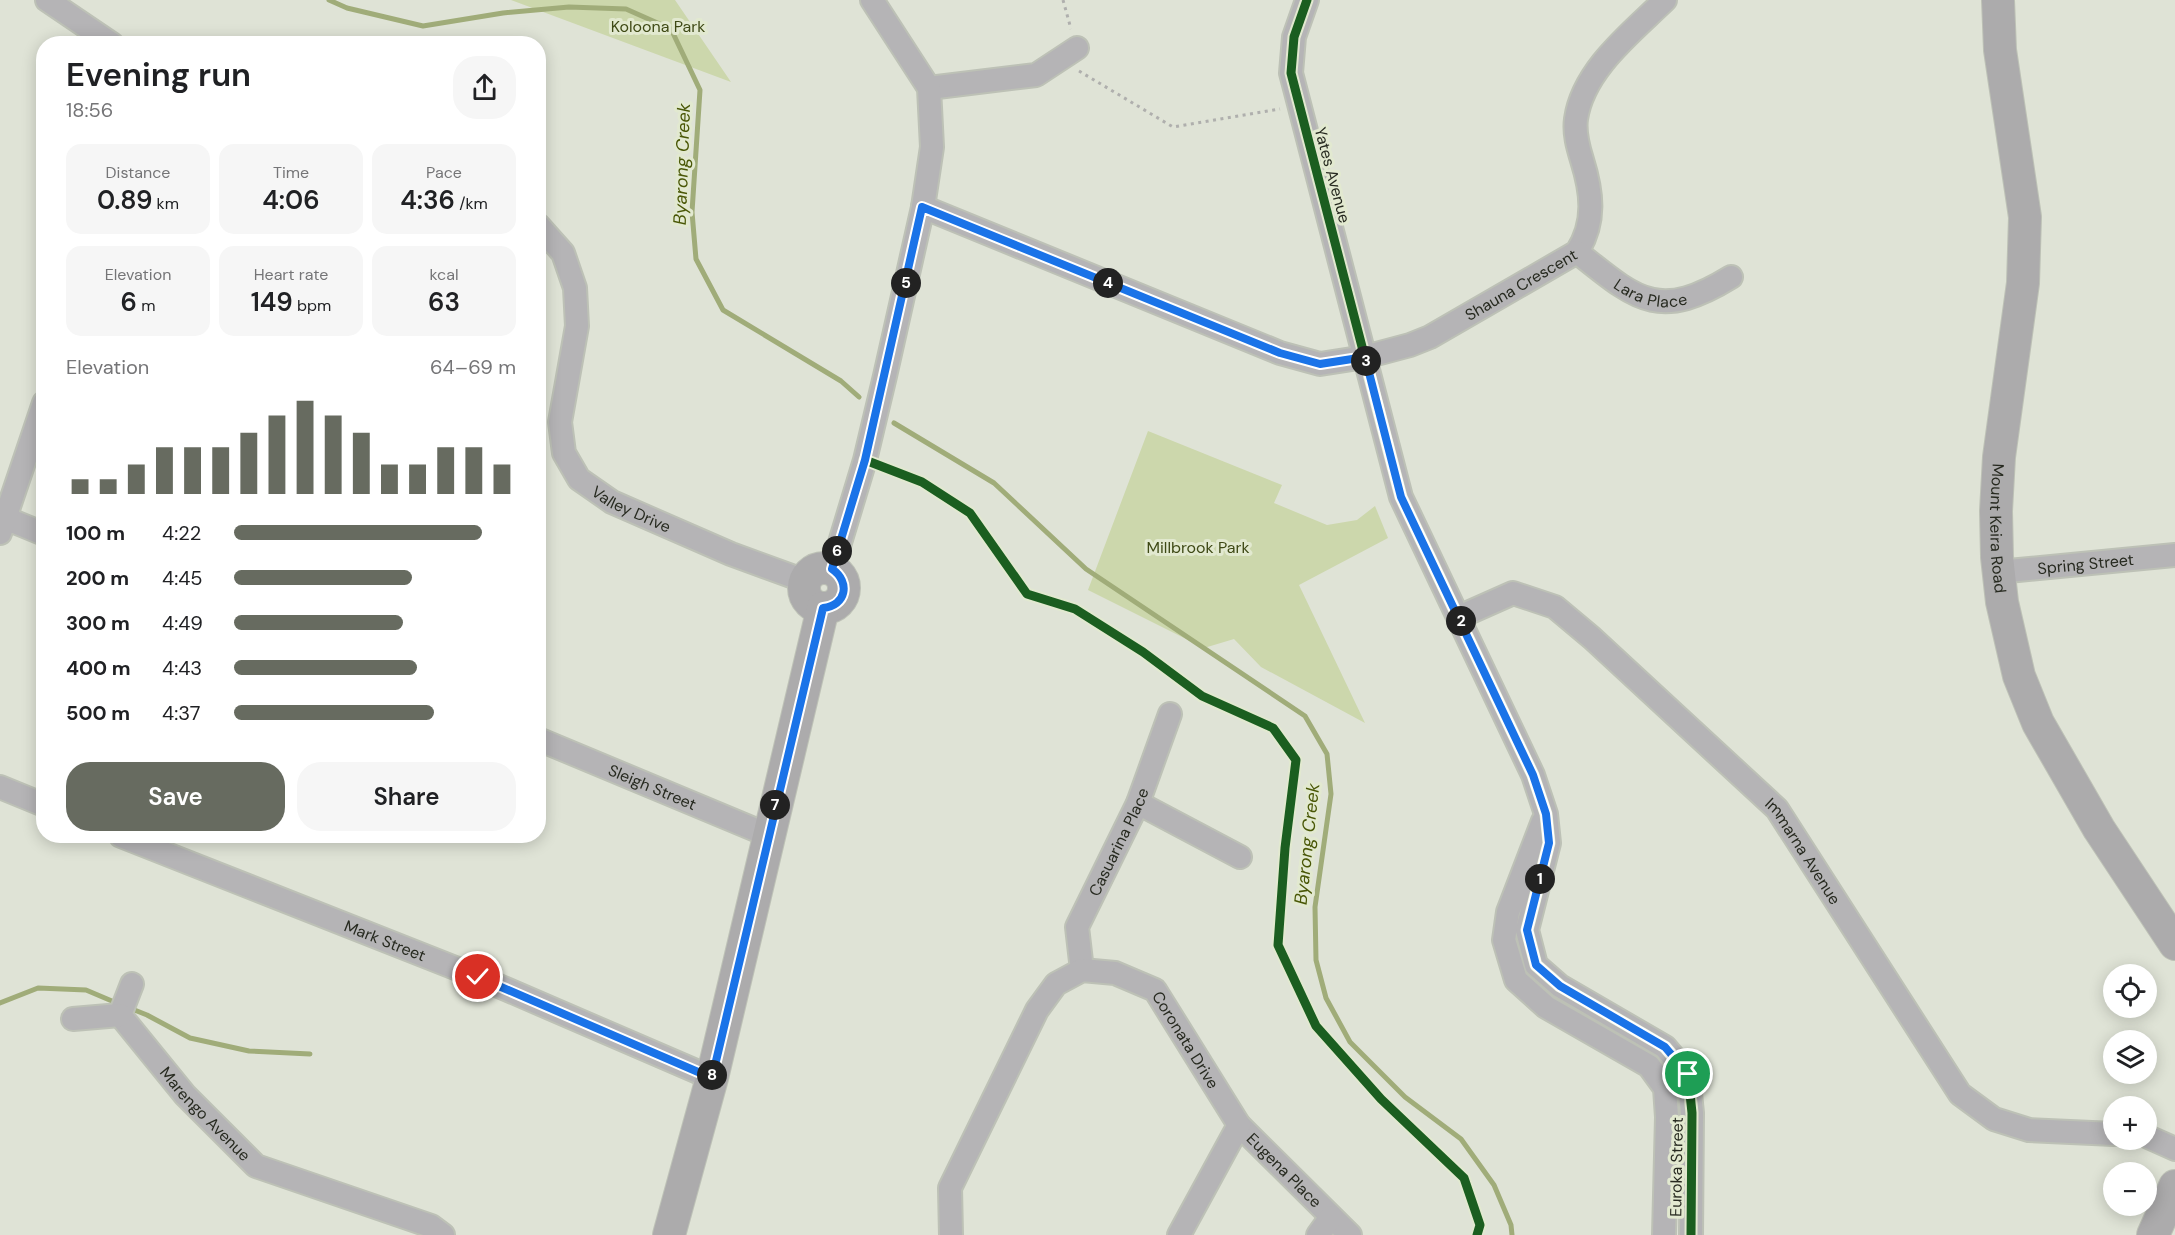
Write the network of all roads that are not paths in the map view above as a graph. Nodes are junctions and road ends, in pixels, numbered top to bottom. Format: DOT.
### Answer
graph roads {
  1 [pos="47,0"];
  2 [pos="872,0"];
  3 [pos="1307,0"];
  4 [pos="1665,0"];
  5 [pos="1998,0"];
  6 [pos="100,36"];
  7 [pos="1068,54"];
  8 [pos="929,88"];
  9 [pos="922,207"];
  10 [pos="546,234"];
  11 [pos="1577,252"];
  12 [pos="1731,278"];
  13 [pos="1365,357"];
  14 [pos="36,427"];
  15 [pos="3,525"];
  16 [pos="36,532"];
  17 [pos="2175,555"];
  18 [pos="1998,572"];
  19 [pos="818,575"];
  20 [pos="1459,617"];
  21 [pos="1170,714"];
  22 [pos="546,742"];
  23 [pos="0,788"];
  24 [pos="36,802"];
  25 [pos="1138,803"];
  26 [pos="1546,814"];
  27 [pos="768,835"];
  28 [pos="139,843"];
  29 [pos="1240,857"];
  30 [pos="2175,944"];
  31 [pos="1082,970"];
  32 [pos="132,984"];
  33 [pos="120,1015"];
  34 [pos="73,1018"];
  35 [pos="712,1078"];
  36 [pos="1239,1125"];
  37 [pos="2103,1133"];
  38 [pos="2157,1141"];
  39 [pos="2175,1149"];
  40 [pos="2175,1186"];
  41 [pos="1331,1216"];
  42 [pos="444,1235"];
  43 [pos="669,1235"];
  44 [pos="951,1235"];
  45 [pos="1179,1235"];
  46 [pos="1317,1235"];
  47 [pos="1350,1235"];
  48 [pos="1664,1235"];
  49 [pos="1691,1235"];
  50 [pos="2153,1235"];
  1 -- 6 [label="street"];
  2 -- 8 [label="street"];
  3 -- 13 [label="street, Yates Avenue"];
  4 -- 11 [label="street, Shauna Crescent"];
  5 -- 18 [label="main road, Mount Keira Road"];
  7 -- 8 [label="street"];
  8 -- 9 [label="street"];
  9 -- 13 [label="street, Shauna Crescent"];
  9 -- 19 [label="street"];
  10 -- 19 [label="street, Valley Drive"];
  11 -- 12 [label="street, Lara Place"];
  11 -- 13 [label="street, Shauna Crescent"];
  13 -- 20 [label="street, Euroka Street"];
  14 -- 15 [label="street"];
  15 -- 16 [label="street"];
  17 -- 18 [label="street, Spring Street"];
  18 -- 30 [label="main road, Mount Keira Road"];
  19 -- 27 [label="main road"];
  20 -- 26 [label="street, Euroka Street"];
  20 -- 37 [label="street, Immarna Avenue"];
  21 -- 25 [label="street, Casuarina Place"];
  22 -- 27 [label="street, Sleigh Street"];
  23 -- 24 [label="street"];
  25 -- 29 [label="street"];
  25 -- 31 [label="street, Casuarina Place"];
  26 -- 48 [label="street, Euroka Street"];
  26 -- 49 [label="street, Euroka Street"];
  27 -- 35 [label="main road"];
  28 -- 35 [label="street, Mark Street"];
  31 -- 36 [label="street, Coronata Drive"];
  31 -- 44 [label="street"];
  32 -- 33 [label="street"];
  33 -- 34 [label="street"];
  33 -- 42 [label="street, Marengo Avenue"];
  35 -- 43 [label="main road"];
  36 -- 41 [label="street, Eugena Place"];
  36 -- 45 [label="street"];
  38 -- 39 [label="street"];
  40 -- 50 [label="main road"];
  41 -- 46 [label="street, Eugena Place"];
  41 -- 47 [label="street, Eugena Place"];
}
